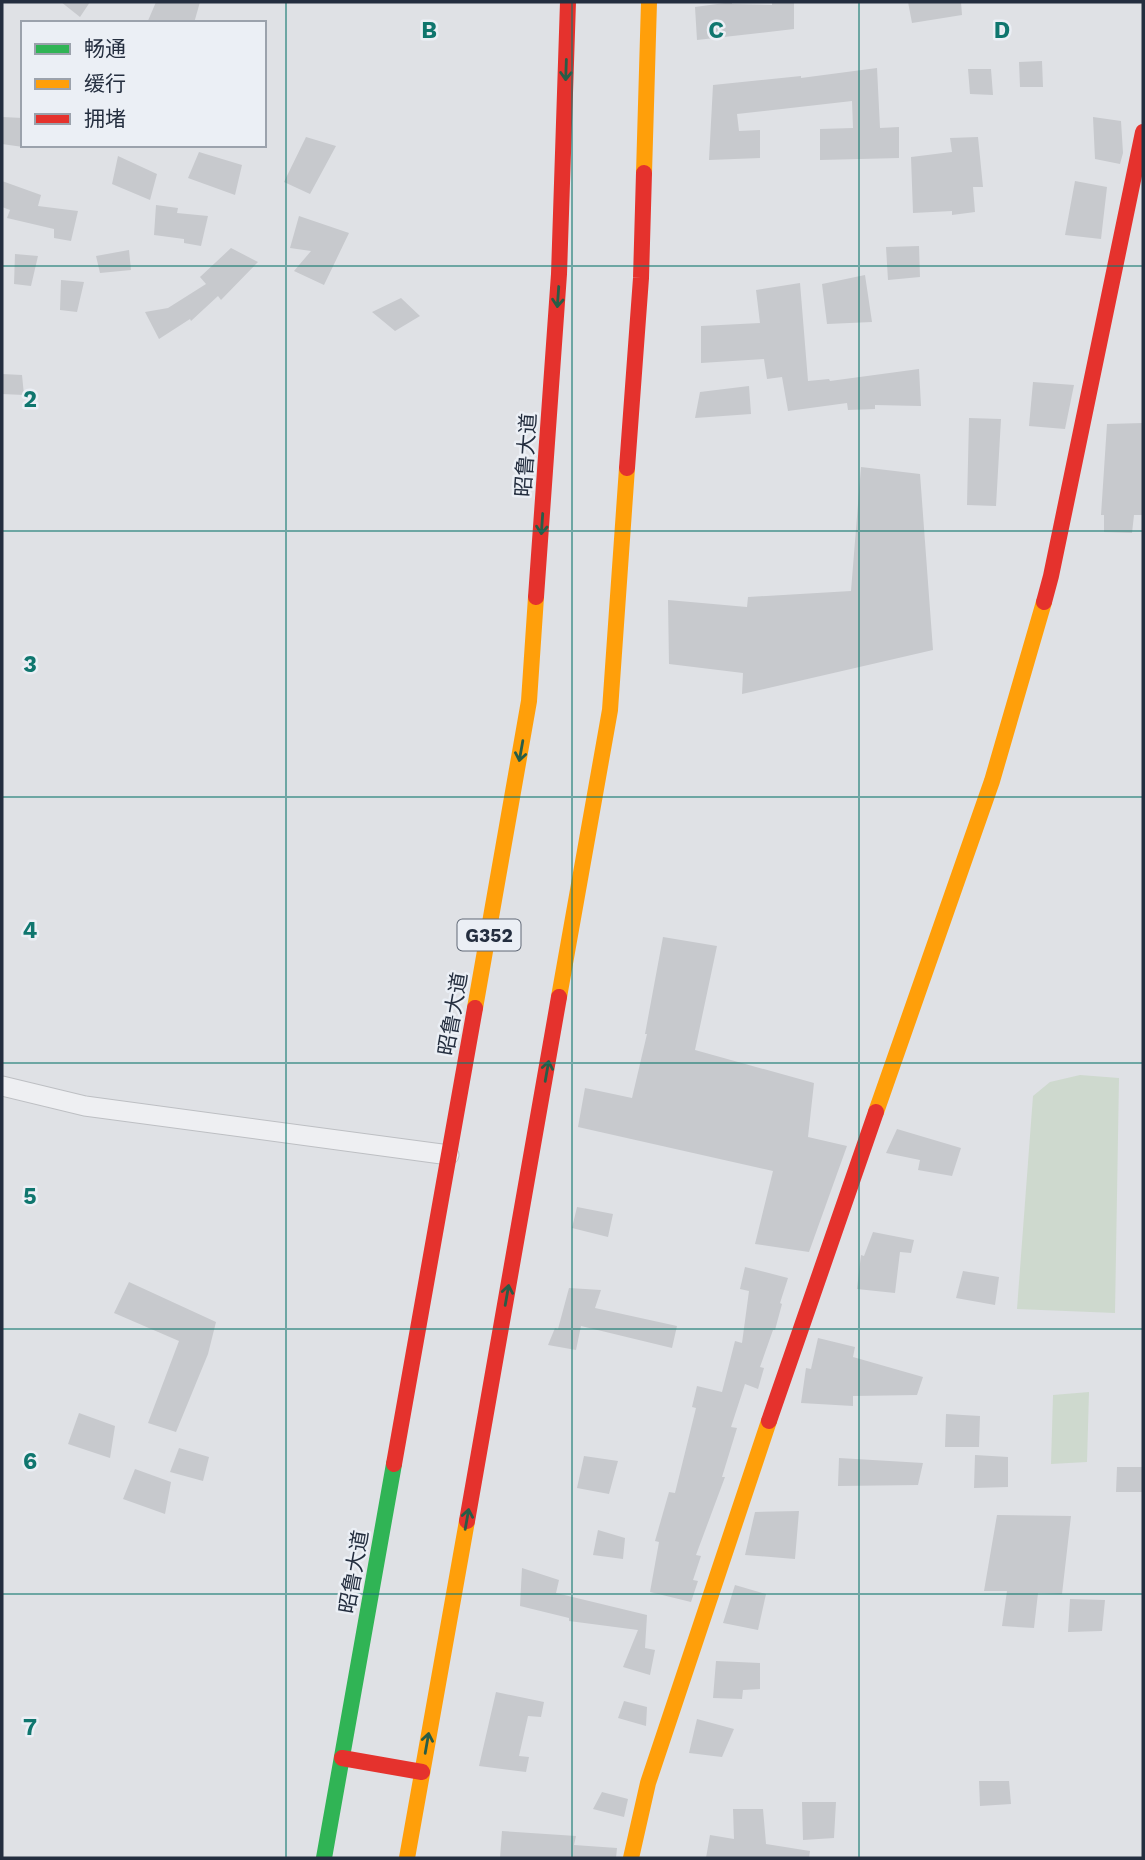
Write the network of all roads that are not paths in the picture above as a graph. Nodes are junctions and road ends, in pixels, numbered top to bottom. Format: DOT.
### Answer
graph roads {
  1 [pos="568,2"];
  2 [pos="649,2"];
  3 [pos="1143,132"];
  4 [pos="2,1086"];
  5 [pos="449,1155"];
  6 [pos="342,1758"];
  7 [pos="422,1772"];
  8 [pos="324,1858"];
  9 [pos="407,1858"];
  10 [pos="631,1858"];
  1 -- 5 [label="main road, 昭鲁大道 / G352, one-way"];
  7 -- 2 [label="main road, one-way"];
  3 -- 10 [label="main road"];
  4 -- 5 [label="street"];
  5 -- 6 [label="main road, 昭鲁大道 / G352"];
  6 -- 7 [label="main road"];
  6 -- 8 [label="main road, 昭鲁大道 / G352"];
  7 -- 9 [label="main road"];
}
